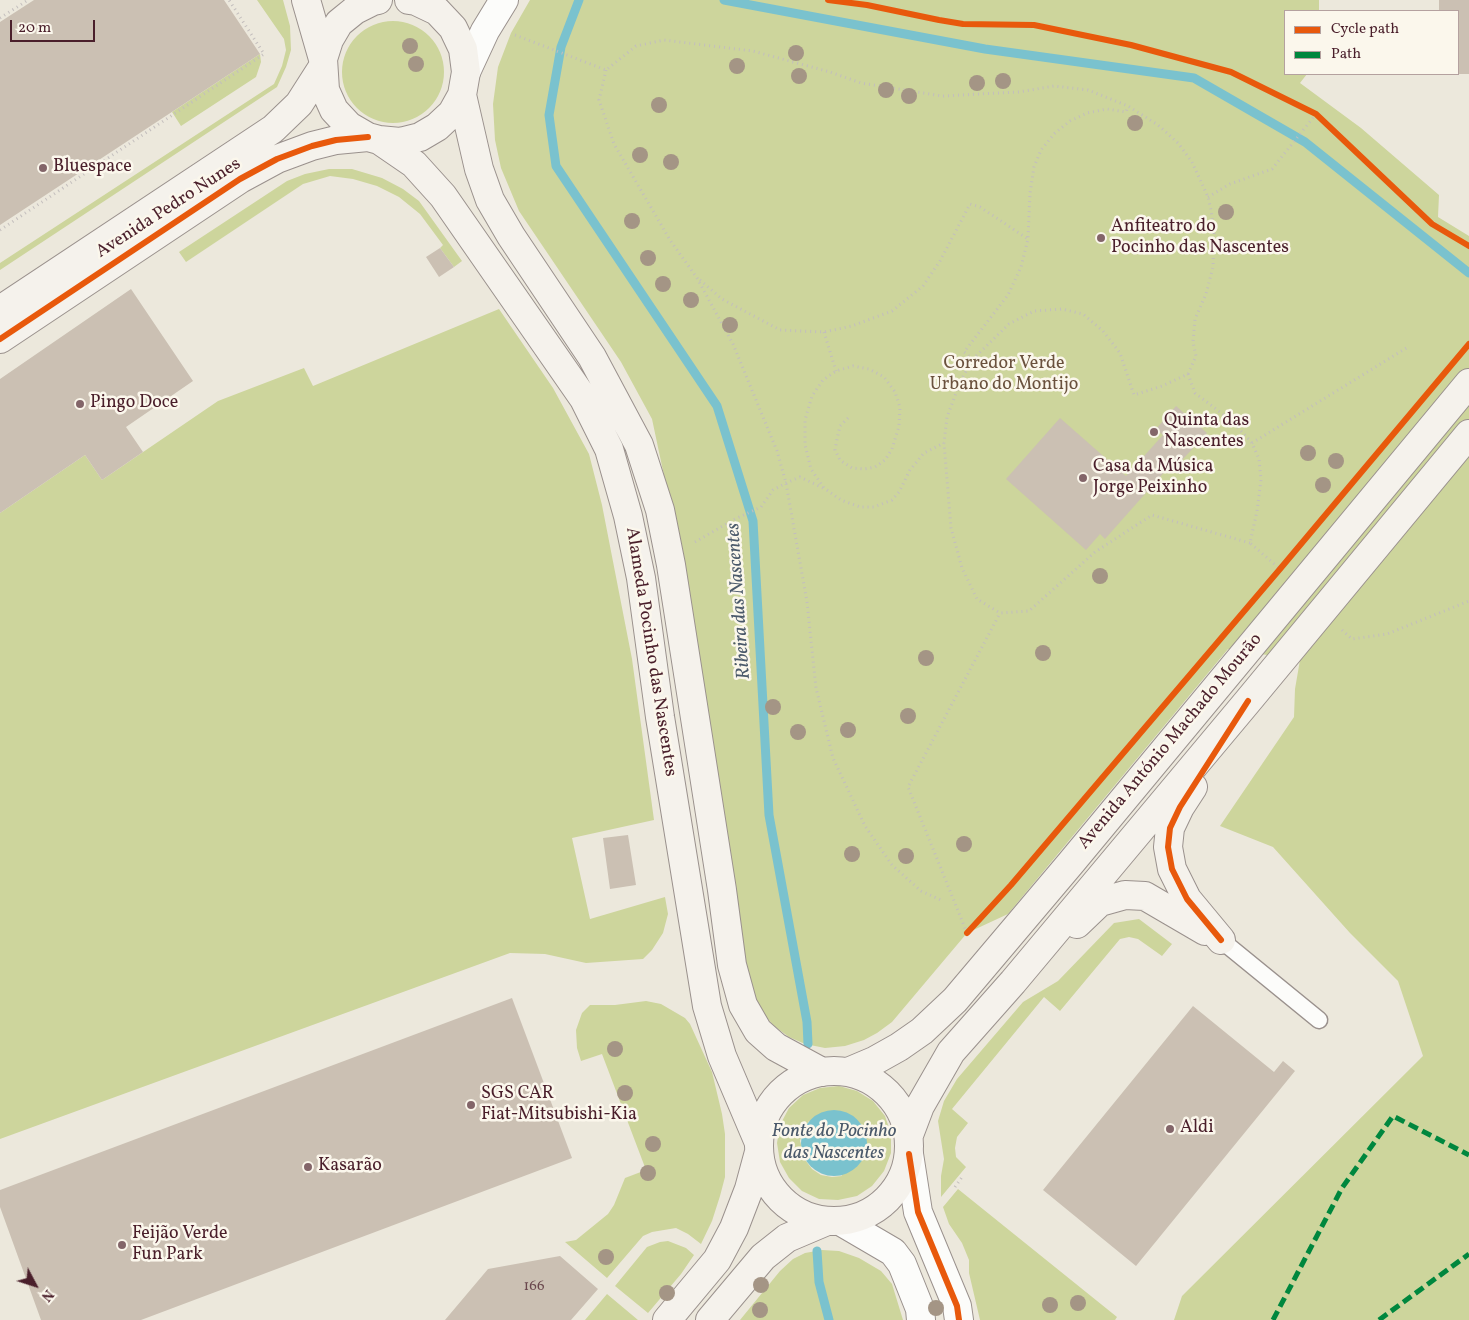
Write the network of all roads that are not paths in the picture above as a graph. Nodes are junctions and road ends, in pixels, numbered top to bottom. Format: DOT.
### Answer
graph roads {
  1 [pos="306,0"];
  2 [pos="378,0"];
  3 [pos="415,0"];
  4 [pos="504,0"];
  5 [pos="323,64"];
  6 [pos="464,84"];
  7 [pos="374,139"];
  8 [pos="0,310"];
  9 [pos="0,338"];
  10 [pos="1469,383"];
  11 [pos="1469,434"];
  12 [pos="1248,701"];
  13 [pos="1221,940"];
  14 [pos="1013,982"];
  15 [pos="1319,1020"];
  16 [pos="835,1072"];
  17 [pos="909,1144"];
  18 [pos="759,1147"];
  19 [pos="834,1221"];
  20 [pos="668,1320"];
  21 [pos="710,1320"];
  22 [pos="922,1320"];
  23 [pos="959,1320"];
  1 -- 5 [label="main road, Alameda Pocinho das Nascentes"];
  2 -- 5 [label="main road, Avenida Pedro Nunes"];
  3 -- 6 [label="main road, Alameda Pocinho das Nascentes"];
  4 -- 6 [label="street"];
  5 -- 7 [label="main road, Alameda Pocinho das Nascentes"];
  5 -- 8 [label="main road, Avenida Pedro Nunes"];
  6 -- 7 [label="main road, Avenida Pedro Nunes"];
  6 -- 16 [label="main road, Alameda Pocinho das Nascentes"];
  7 -- 9 [label="main road, Avenida Pedro Nunes"];
  7 -- 18 [label="main road, Alameda Pocinho das Nascentes"];
  10 -- 16 [label="main road, Avenida António Machado Mourão"];
  11 -- 12 [label="main road, Avenida António Machado Mourão"];
  12 -- 13 [label="main road"];
  12 -- 14 [label="main road, Avenida António Machado Mourão"];
  13 -- 14 [label="main road"];
  13 -- 15 [label="lane"];
  14 -- 17 [label="main road, Avenida António Machado Mourão"];
  16 -- 17 [label="main road"];
  16 -- 18 [label="main road"];
  17 -- 19 [label="main road"];
  17 -- 23 [label="street"];
  18 -- 19 [label="main road"];
  18 -- 20 [label="main road"];
  19 -- 21 [label="main road"];
  19 -- 22 [label="street"];
}
